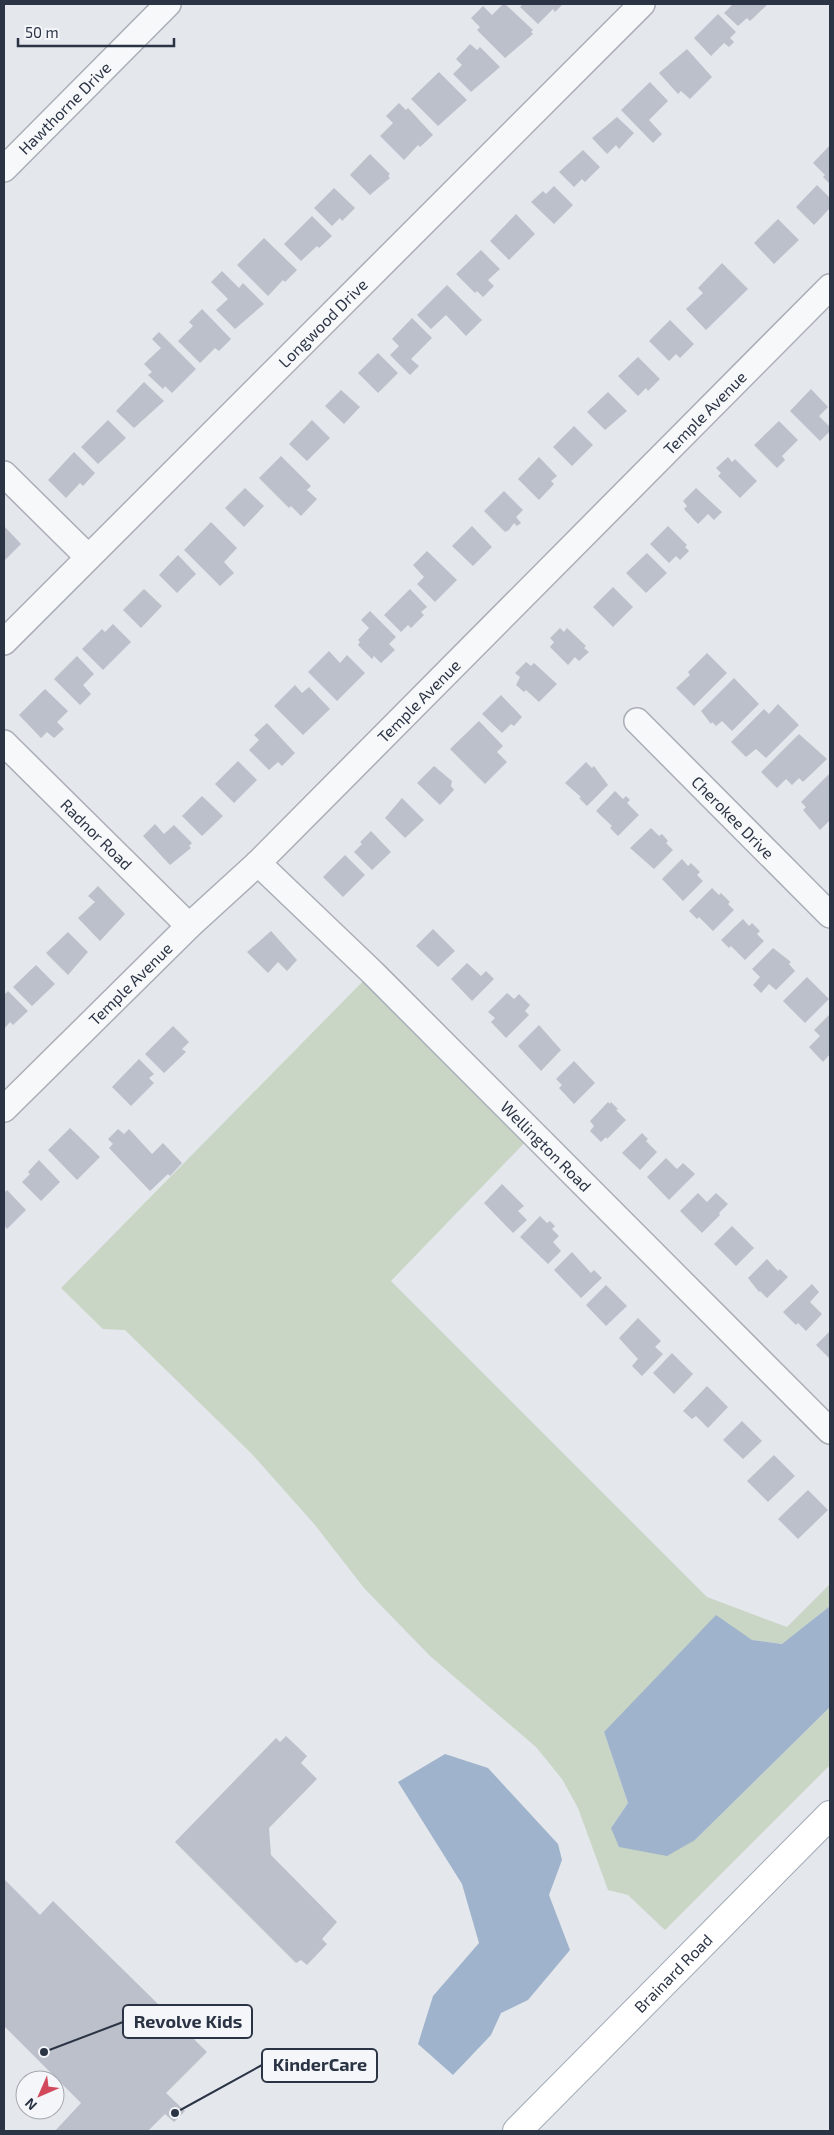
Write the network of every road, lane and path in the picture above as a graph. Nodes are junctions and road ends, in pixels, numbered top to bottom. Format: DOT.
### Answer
graph roads {
  1 [pos="168,4"];
  2 [pos="642,4"];
  3 [pos="4,168"];
  4 [pos="830,288"];
  5 [pos="4,474"];
  6 [pos="88,557"];
  7 [pos="4,642"];
  8 [pos="637,721"];
  9 [pos="4,743"];
  10 [pos="258,863"];
  11 [pos="830,915"];
  12 [pos="190,926"];
  13 [pos="4,1109"];
  14 [pos="830,1431"];
  15 [pos="830,1815"];
  16 [pos="517,2131"];
  1 -- 3 [label="street, Hawthorne Drive"];
  2 -- 6 [label="street, Longwood Drive"];
  4 -- 10 [label="street, Temple Avenue"];
  5 -- 6 [label="street"];
  6 -- 7 [label="street, Longwood Drive"];
  8 -- 11 [label="street, Cherokee Drive"];
  9 -- 12 [label="street, Radnor Road"];
  10 -- 12 [label="street, Temple Avenue"];
  10 -- 14 [label="street, Wellington Road"];
  12 -- 13 [label="street, Temple Avenue"];
  15 -- 16 [label="main road, Brainard Road"];
}
